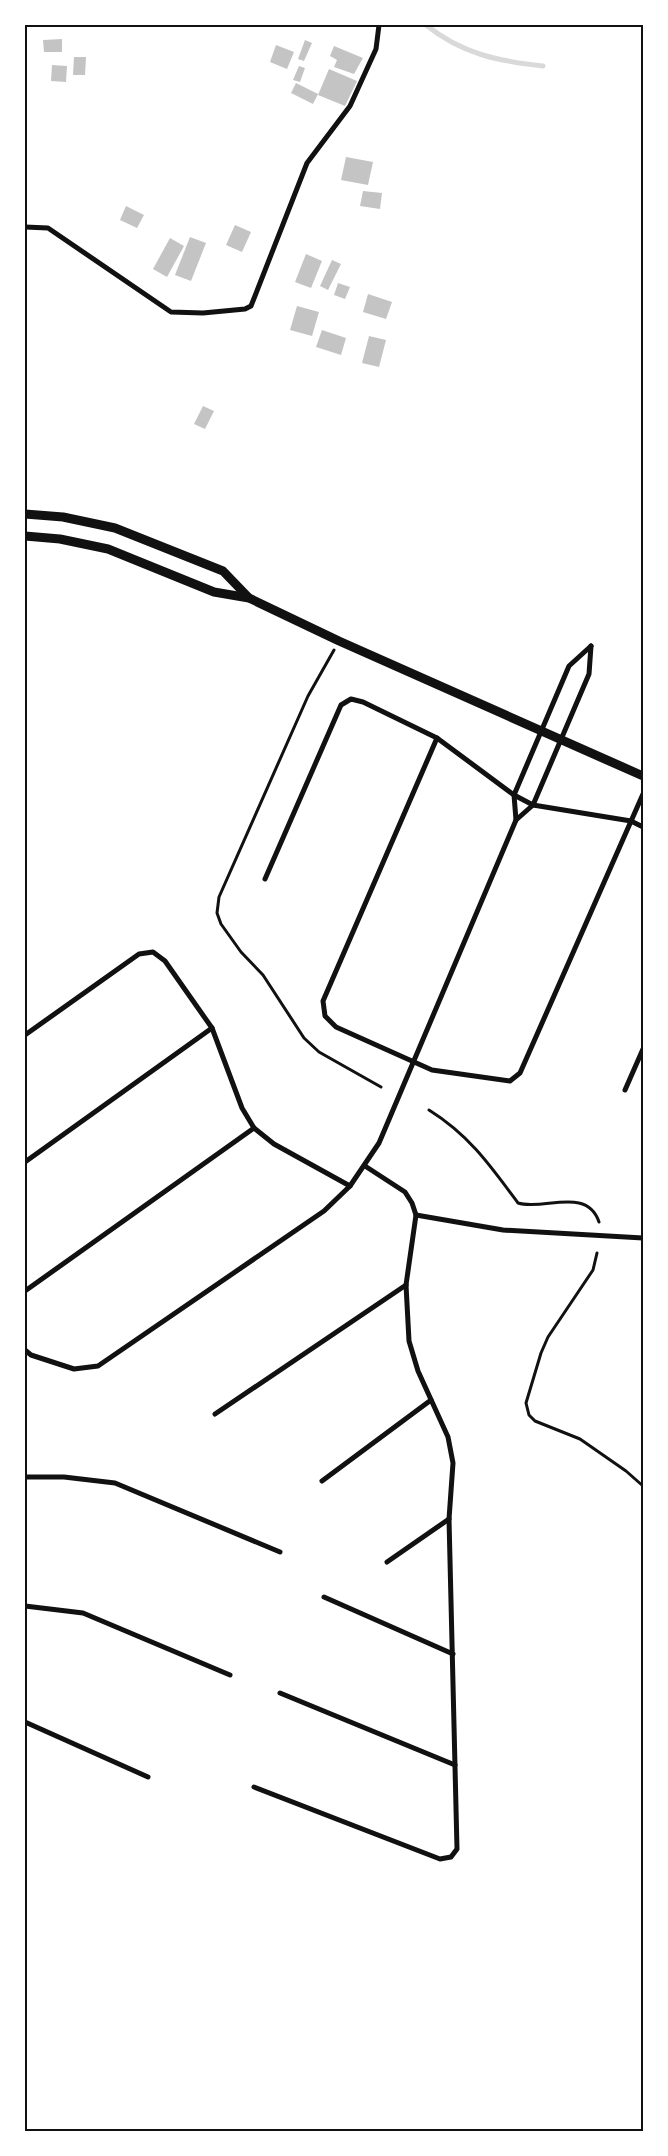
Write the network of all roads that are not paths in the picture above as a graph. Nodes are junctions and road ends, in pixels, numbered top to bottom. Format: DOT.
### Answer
graph roads {
  1 [pos="379,25"];
  2 [pos="25,227"];
  3 [pos="25,514"];
  4 [pos="25,536"];
  5 [pos="249,598"];
  6 [pos="541,732"];
  7 [pos="437,738"];
  8 [pos="560,740"];
  9 [pos="643,776"];
  10 [pos="643,794"];
  11 [pos="514,795"];
  12 [pos="533,805"];
  13 [pos="516,820"];
  14 [pos="631,821"];
  15 [pos="643,826"];
  16 [pos="265,879"];
  17 [pos="212,1028"];
  18 [pos="25,1035"];
  19 [pos="643,1049"];
  20 [pos="413,1062"];
  21 [pos="625,1090"];
  22 [pos="254,1128"];
  23 [pos="25,1162"];
  24 [pos="365,1166"];
  25 [pos="350,1186"];
  26 [pos="416,1215"];
  27 [pos="643,1238"];
  28 [pos="406,1285"];
  29 [pos="25,1290"];
  30 [pos="25,1350"];
  31 [pos="431,1400"];
  32 [pos="215,1414"];
  33 [pos="25,1477"];
  34 [pos="322,1481"];
  35 [pos="449,1519"];
  36 [pos="280,1552"];
  37 [pos="387,1562"];
  38 [pos="324,1597"];
  39 [pos="25,1606"];
  40 [pos="453,1654"];
  41 [pos="230,1675"];
  42 [pos="280,1693"];
  43 [pos="25,1722"];
  44 [pos="455,1766"];
  45 [pos="148,1778"];
  46 [pos="254,1787"];
  1 -- 2 [label="street"];
  3 -- 5 [label="street"];
  4 -- 5 [label="street"];
  5 -- 6 [label="street"];
  6 -- 8 [label="street"];
  6 -- 8 [label="street"];
  6 -- 11 [label="street"];
  7 -- 11 [label="street"];
  7 -- 16 [label="street"];
  7 -- 20 [label="street"];
  8 -- 9 [label="street"];
  8 -- 12 [label="street"];
  10 -- 14 [label="street"];
  11 -- 12 [label="street"];
  11 -- 13 [label="street"];
  12 -- 13 [label="street"];
  12 -- 14 [label="street"];
  13 -- 20 [label="street"];
  14 -- 15 [label="street"];
  14 -- 20 [label="street"];
  17 -- 18 [label="street"];
  17 -- 22 [label="street"];
  17 -- 23 [label="street"];
  19 -- 21 [label="street"];
  20 -- 24 [label="street"];
  22 -- 25 [label="street"];
  22 -- 29 [label="street"];
  24 -- 25 [label="street"];
  24 -- 26 [label="street"];
  25 -- 30 [label="street"];
  26 -- 27 [label="street"];
  26 -- 28 [label="street"];
  28 -- 31 [label="street"];
  28 -- 32 [label="street"];
  31 -- 34 [label="street"];
  31 -- 35 [label="street"];
  33 -- 36 [label="street"];
  35 -- 37 [label="street"];
  35 -- 40 [label="street"];
  38 -- 40 [label="street"];
  39 -- 41 [label="street"];
  40 -- 44 [label="street"];
  42 -- 44 [label="street"];
  43 -- 45 [label="street"];
  44 -- 46 [label="street"];
}
